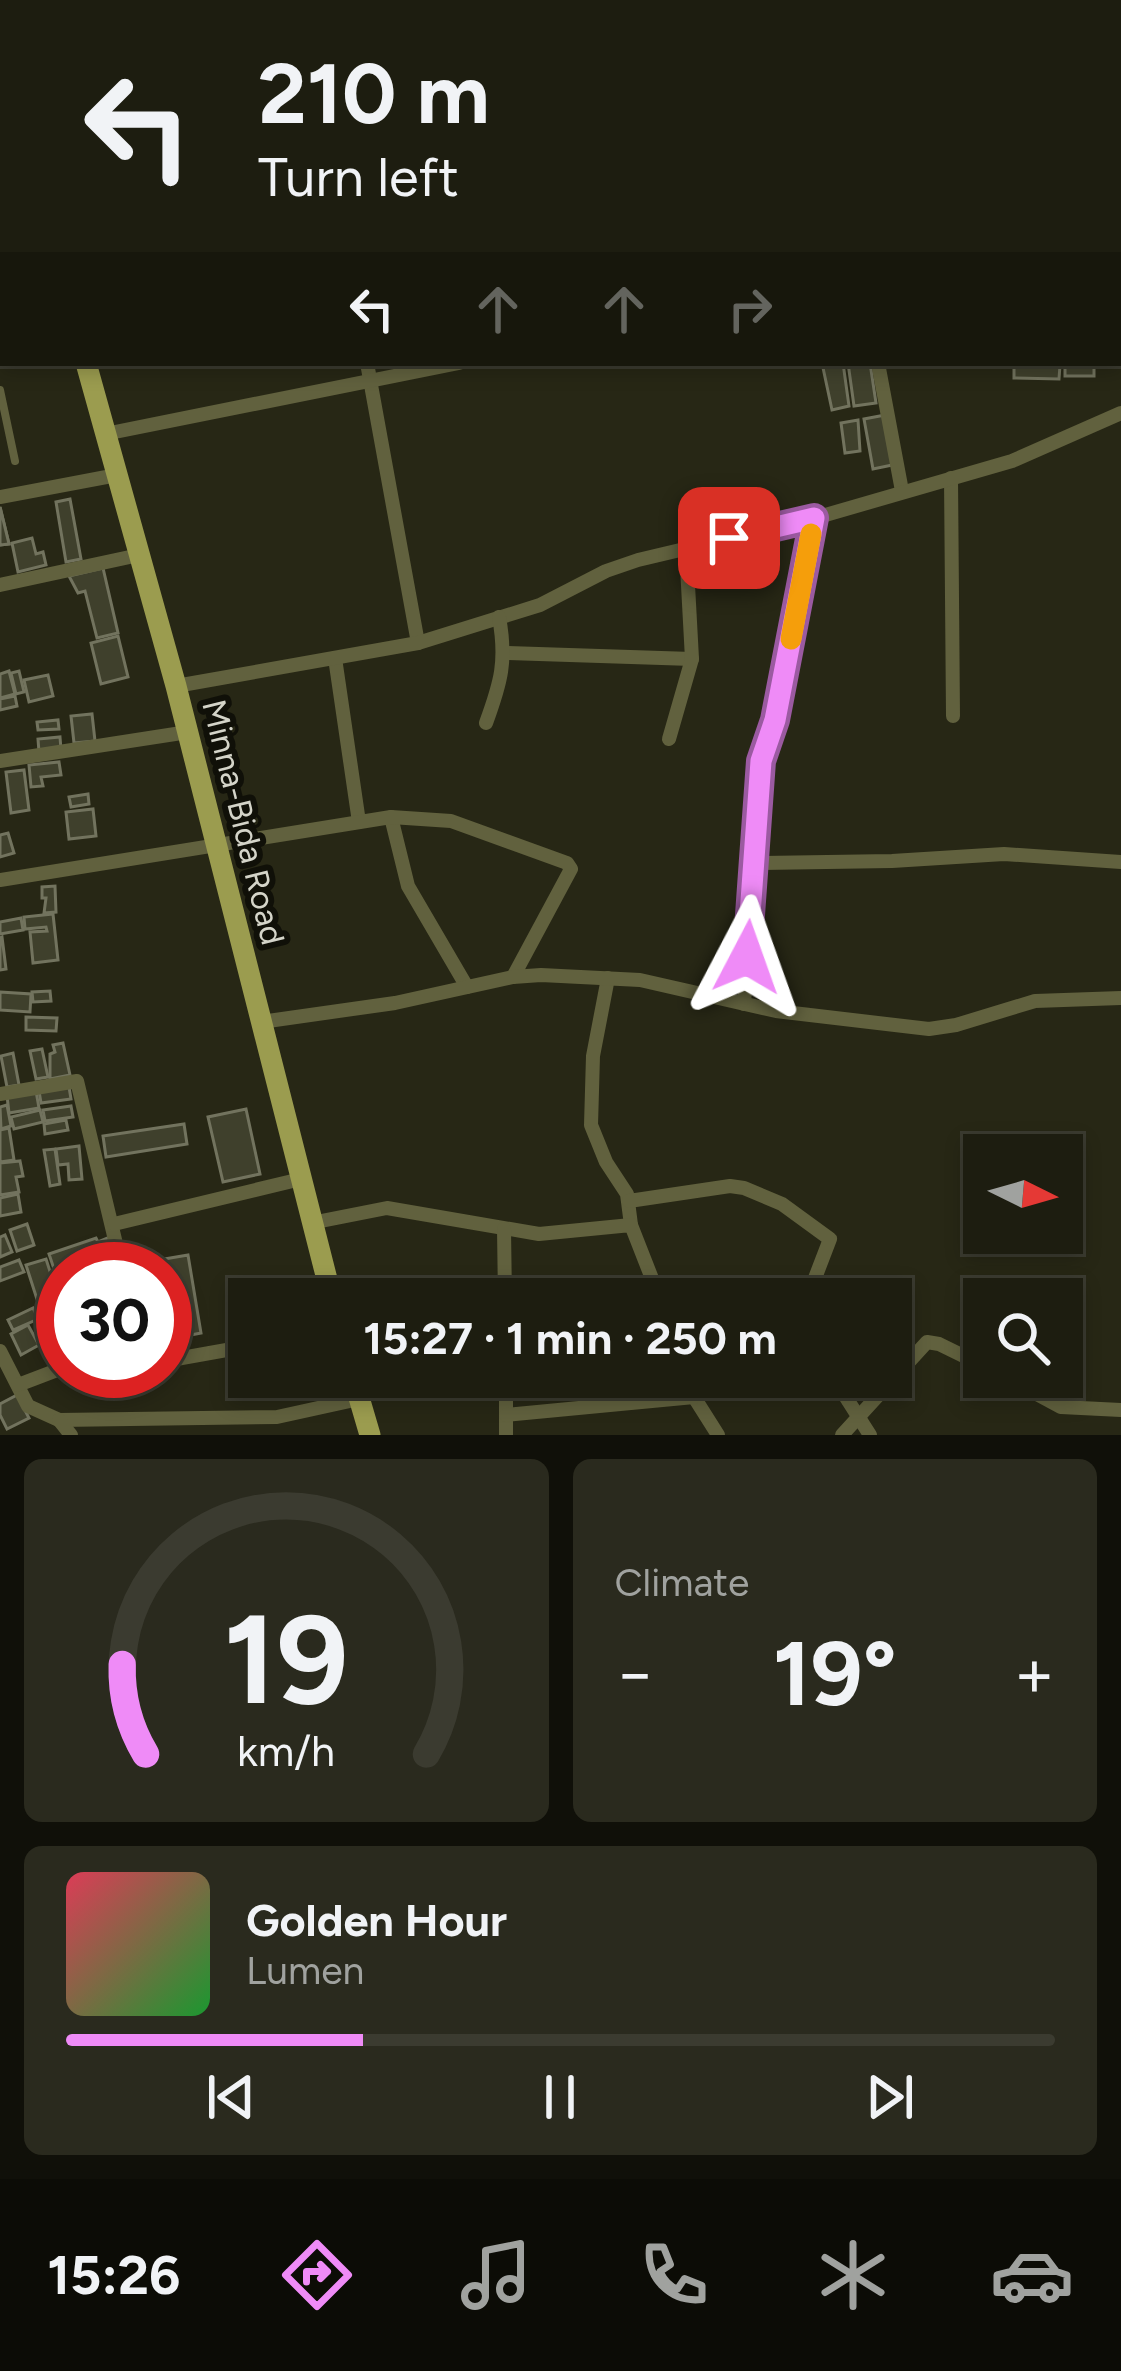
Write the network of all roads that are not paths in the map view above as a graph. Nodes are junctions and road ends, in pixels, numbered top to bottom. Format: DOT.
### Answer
graph roads {
  1 [pos="87,366"];
  2 [pos="367,366"];
  3 [pos="445,366"];
  4 [pos="879,366"];
  5 [pos="370,382"];
  6 [pos="0,391"];
  7 [pos="1121,412"];
  8 [pos="105,434"];
  9 [pos="15,461"];
  10 [pos="117,475"];
  11 [pos="951,478"];
  12 [pos="902,491"];
  13 [pos="0,497"];
  14 [pos="814,518"];
  15 [pos="686,548"];
  16 [pos="139,555"];
  17 [pos="0,585"];
  18 [pos="499,617"];
  19 [pos="418,643"];
  20 [pos="506,652"];
  21 [pos="334,658"];
  22 [pos="692,659"];
  23 [pos="176,686"];
  24 [pos="953,716"];
  25 [pos="486,723"];
  26 [pos="188,732"];
  27 [pos="669,739"];
  28 [pos="0,761"];
  29 [pos="391,817"];
  30 [pos="358,822"];
  31 [pos="215,844"];
  32 [pos="1121,862"];
  33 [pos="754,863"];
  34 [pos="0,880"];
  35 [pos="513,977"];
  36 [pos="608,978"];
  37 [pos="467,987"];
  38 [pos="1121,998"];
  39 [pos="744,1004"];
  40 [pos="261,1022"];
  41 [pos="0,1094"];
  42 [pos="301,1179"];
  43 [pos="629,1201"];
  44 [pos="311,1223"];
  45 [pos="114,1224"];
  46 [pos="631,1225"];
  47 [pos="504,1229"];
  48 [pos="117,1242"];
  49 [pos="326,1278"];
  50 [pos="505,1278"];
  51 [pos="652,1278"];
  52 [pos="815,1278"];
  53 [pos="228,1350"];
  54 [pos="0,1351"];
  55 [pos="192,1356"];
  56 [pos="963,1356"];
  57 [pos="36,1378"];
  58 [pos="17,1385"];
  59 [pos="329,1398"];
  60 [pos="359,1398"];
  61 [pos="506,1398"];
  62 [pos="674,1398"];
  63 [pos="695,1398"];
  64 [pos="849,1398"];
  65 [pos="1044,1398"];
  66 [pos="1121,1410"];
  67 [pos="506,1415"];
  68 [pos="862,1416"];
  69 [pos="59,1420"];
  70 [pos="71,1435"];
  71 [pos="370,1435"];
  72 [pos="506,1435"];
  73 [pos="718,1435"];
  74 [pos="842,1435"];
  75 [pos="870,1435"];
  1 -- 8 [label="main road, Minna-Bida Road"];
  2 -- 5 [label="street"];
  3 -- 5 [label="street"];
  4 -- 12 [label="street"];
  5 -- 8 [label="street"];
  5 -- 19 [label="street"];
  6 -- 9 [label="lane"];
  7 -- 11 [label="street"];
  8 -- 10 [label="main road, Minna-Bida Road"];
  10 -- 13 [label="street"];
  10 -- 16 [label="main road, Minna-Bida Road"];
  11 -- 12 [label="street"];
  11 -- 24 [label="street"];
  12 -- 14 [label="street"];
  14 -- 15 [label="street"];
  14 -- 33 [label="street"];
  15 -- 18 [label="street"];
  15 -- 22 [label="street"];
  16 -- 17 [label="street"];
  16 -- 23 [label="main road, Minna-Bida Road"];
  18 -- 19 [label="street"];
  18 -- 20 [label="street"];
  19 -- 21 [label="street"];
  20 -- 22 [label="street"];
  20 -- 25 [label="street"];
  21 -- 23 [label="street"];
  21 -- 30 [label="street"];
  22 -- 27 [label="street"];
  23 -- 26 [label="main road, Minna-Bida Road"];
  26 -- 28 [label="street"];
  26 -- 31 [label="main road, Minna-Bida Road"];
  29 -- 30 [label="street"];
  29 -- 35 [label="street"];
  29 -- 37 [label="street"];
  30 -- 31 [label="street"];
  31 -- 34 [label="street"];
  31 -- 40 [label="main road, Minna-Bida Road"];
  32 -- 33 [label="street"];
  33 -- 39 [label="street"];
  35 -- 36 [label="street"];
  35 -- 37 [label="street"];
  36 -- 39 [label="street"];
  36 -- 43 [label="street"];
  37 -- 40 [label="street"];
  38 -- 39 [label="street"];
  40 -- 42 [label="main road, Minna-Bida Road"];
  41 -- 45 [label="street"];
  42 -- 44 [label="main road, Minna-Bida Road"];
  42 -- 45 [label="street"];
  43 -- 46 [label="street"];
  43 -- 52 [label="street"];
  44 -- 47 [label="street"];
  44 -- 49 [label="main road, Minna-Bida Road"];
  45 -- 48 [label="street"];
  46 -- 47 [label="street"];
  46 -- 51 [label="street"];
  47 -- 50 [label="street"];
  53 -- 55 [label="street"];
  54 -- 58 [label="street"];
  56 -- 68 [label="street"];
  57 -- 58 [label="street"];
  58 -- 69 [label="street"];
  59 -- 69 [label="street"];
  60 -- 71 [label="main road"];
  61 -- 67 [label="street"];
  62 -- 67 [label="street"];
  63 -- 73 [label="street"];
  64 -- 68 [label="street"];
  65 -- 66 [label="street"];
  67 -- 72 [label="street"];
  68 -- 74 [label="street"];
  68 -- 75 [label="street"];
  69 -- 70 [label="street"];
}
